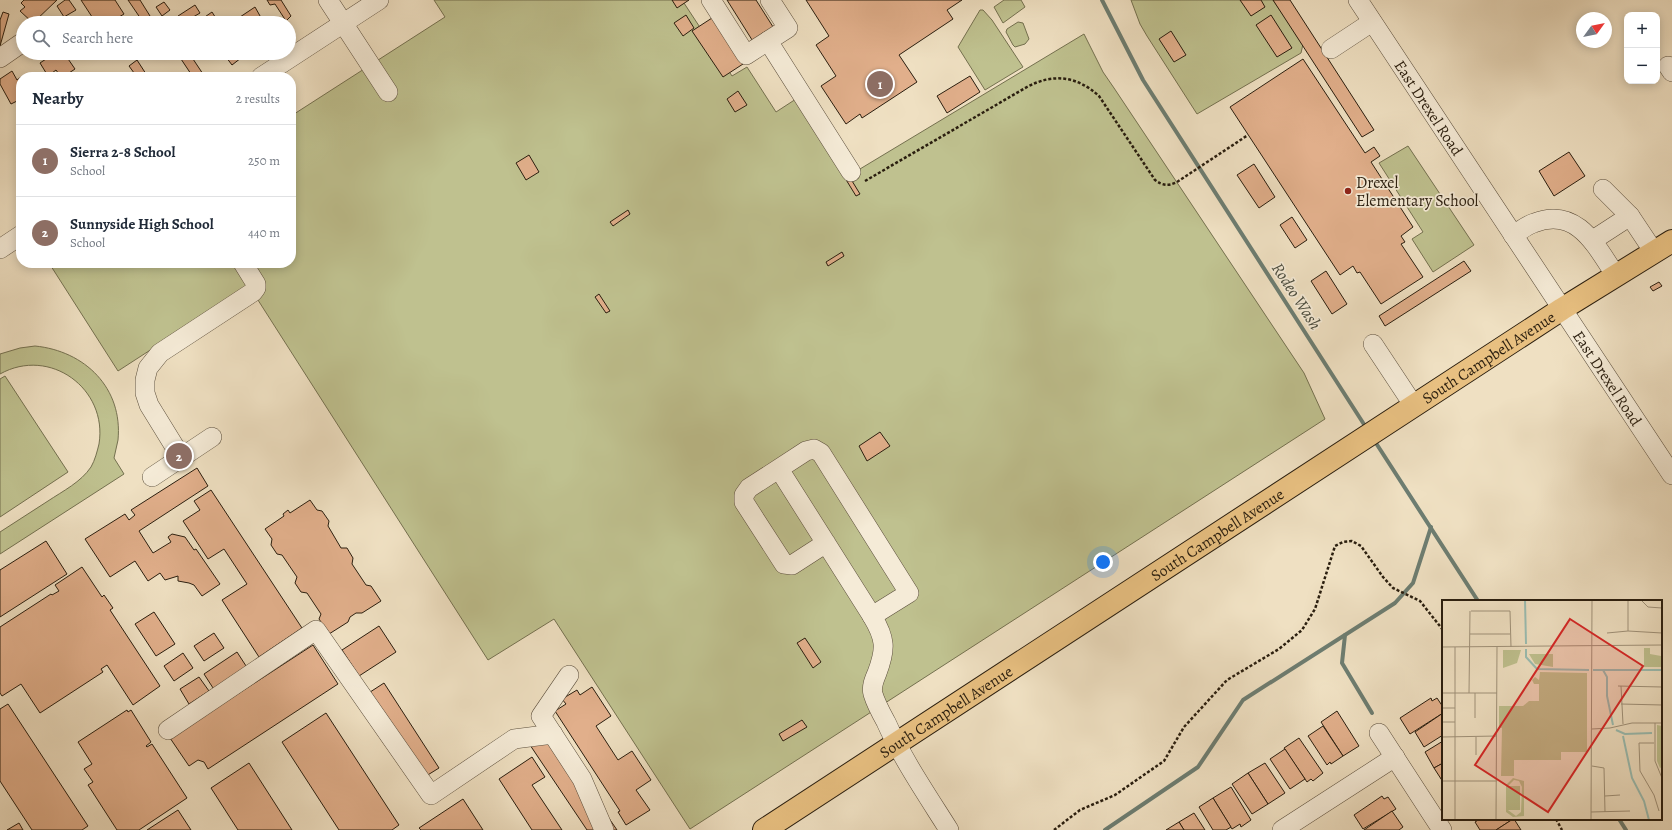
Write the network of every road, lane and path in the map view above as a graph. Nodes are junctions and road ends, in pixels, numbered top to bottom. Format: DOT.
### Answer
graph roads {
  1 [pos="328,0"];
  2 [pos="380,0"];
  3 [pos="711,0"];
  4 [pos="770,0"];
  5 [pos="1358,0"];
  6 [pos="1372,22"];
  7 [pos="344,23"];
  8 [pos="768,41"];
  9 [pos="16,47"];
  10 [pos="1331,49"];
  11 [pos="296,54"];
  12 [pos="0,58"];
  13 [pos="287,60"];
  14 [pos="269,72"];
  15 [pos="388,92"];
  16 [pos="1248,135"];
  17 [pos="851,172"];
  18 [pos="1603,188"];
  19 [pos="1630,216"];
  20 [pos="1513,235"];
  21 [pos="16,238"];
  22 [pos="1593,240"];
  23 [pos="1663,246"];
  24 [pos="0,249"];
  25 [pos="246,268"];
  26 [pos="1616,276"];
  27 [pos="1562,309"];
  28 [pos="1373,344"];
  29 [pos="1414,406"];
  30 [pos="212,437"];
  31 [pos="181,457"];
  32 [pos="779,469"];
  33 [pos="1672,475"];
  34 [pos="152,477"];
  35 [pos="826,543"];
  36 [pos="872,616"];
  37 [pos="1442,629"];
  38 [pos="568,675"];
  39 [pos="168,730"];
  40 [pos="1379,733"];
  41 [pos="553,734"];
  42 [pos="896,744"];
  43 [pos="1395,757"];
  44 [pos="1557,820"];
  45 [pos="604,830"];
  46 [pos="764,830"];
  47 [pos="949,830"];
  48 [pos="1054,830"];
  49 [pos="1282,830"];
  50 [pos="1442,830"];
  51 [pos="1562,830"];
  1 -- 7 [label="street"];
  2 -- 7 [label="street"];
  3 -- 8 [label="street"];
  4 -- 8 [label="street"];
  5 -- 6 [label="street, East Drexel Road"];
  6 -- 10 [label="street"];
  6 -- 20 [label="street, East Drexel Road"];
  7 -- 11 [label="street"];
  7 -- 15 [label="street"];
  8 -- 17 [label="street"];
  9 -- 12 [label="street"];
  13 -- 14 [label="street"];
  16 -- 17 [label="path"];
  18 -- 19 [label="street"];
  19 -- 22 [label="street"];
  19 -- 23 [label="street"];
  20 -- 22 [label="street"];
  20 -- 27 [label="street, East Drexel Road"];
  21 -- 24 [label="street"];
  22 -- 26 [label="street"];
  23 -- 26 [label="main road, South Campbell Avenue"];
  25 -- 31 [label="street"];
  26 -- 27 [label="main road, South Campbell Avenue"];
  27 -- 29 [label="main road, South Campbell Avenue"];
  27 -- 33 [label="street, East Drexel Road"];
  28 -- 29 [label="street"];
  29 -- 42 [label="main road, South Campbell Avenue"];
  30 -- 31 [label="street"];
  31 -- 34 [label="street"];
  32 -- 35 [label="street"];
  32 -- 35 [label="street"];
  32 -- 36 [label="street"];
  35 -- 36 [label="street"];
  36 -- 42 [label="street"];
  37 -- 48 [label="path"];
  38 -- 41 [label="street"];
  39 -- 41 [label="street"];
  40 -- 43 [label="street"];
  41 -- 45 [label="street"];
  42 -- 46 [label="main road, South Campbell Avenue"];
  42 -- 47 [label="street"];
  43 -- 49 [label="street"];
  43 -- 50 [label="street"];
  44 -- 51 [label="path"];
}
